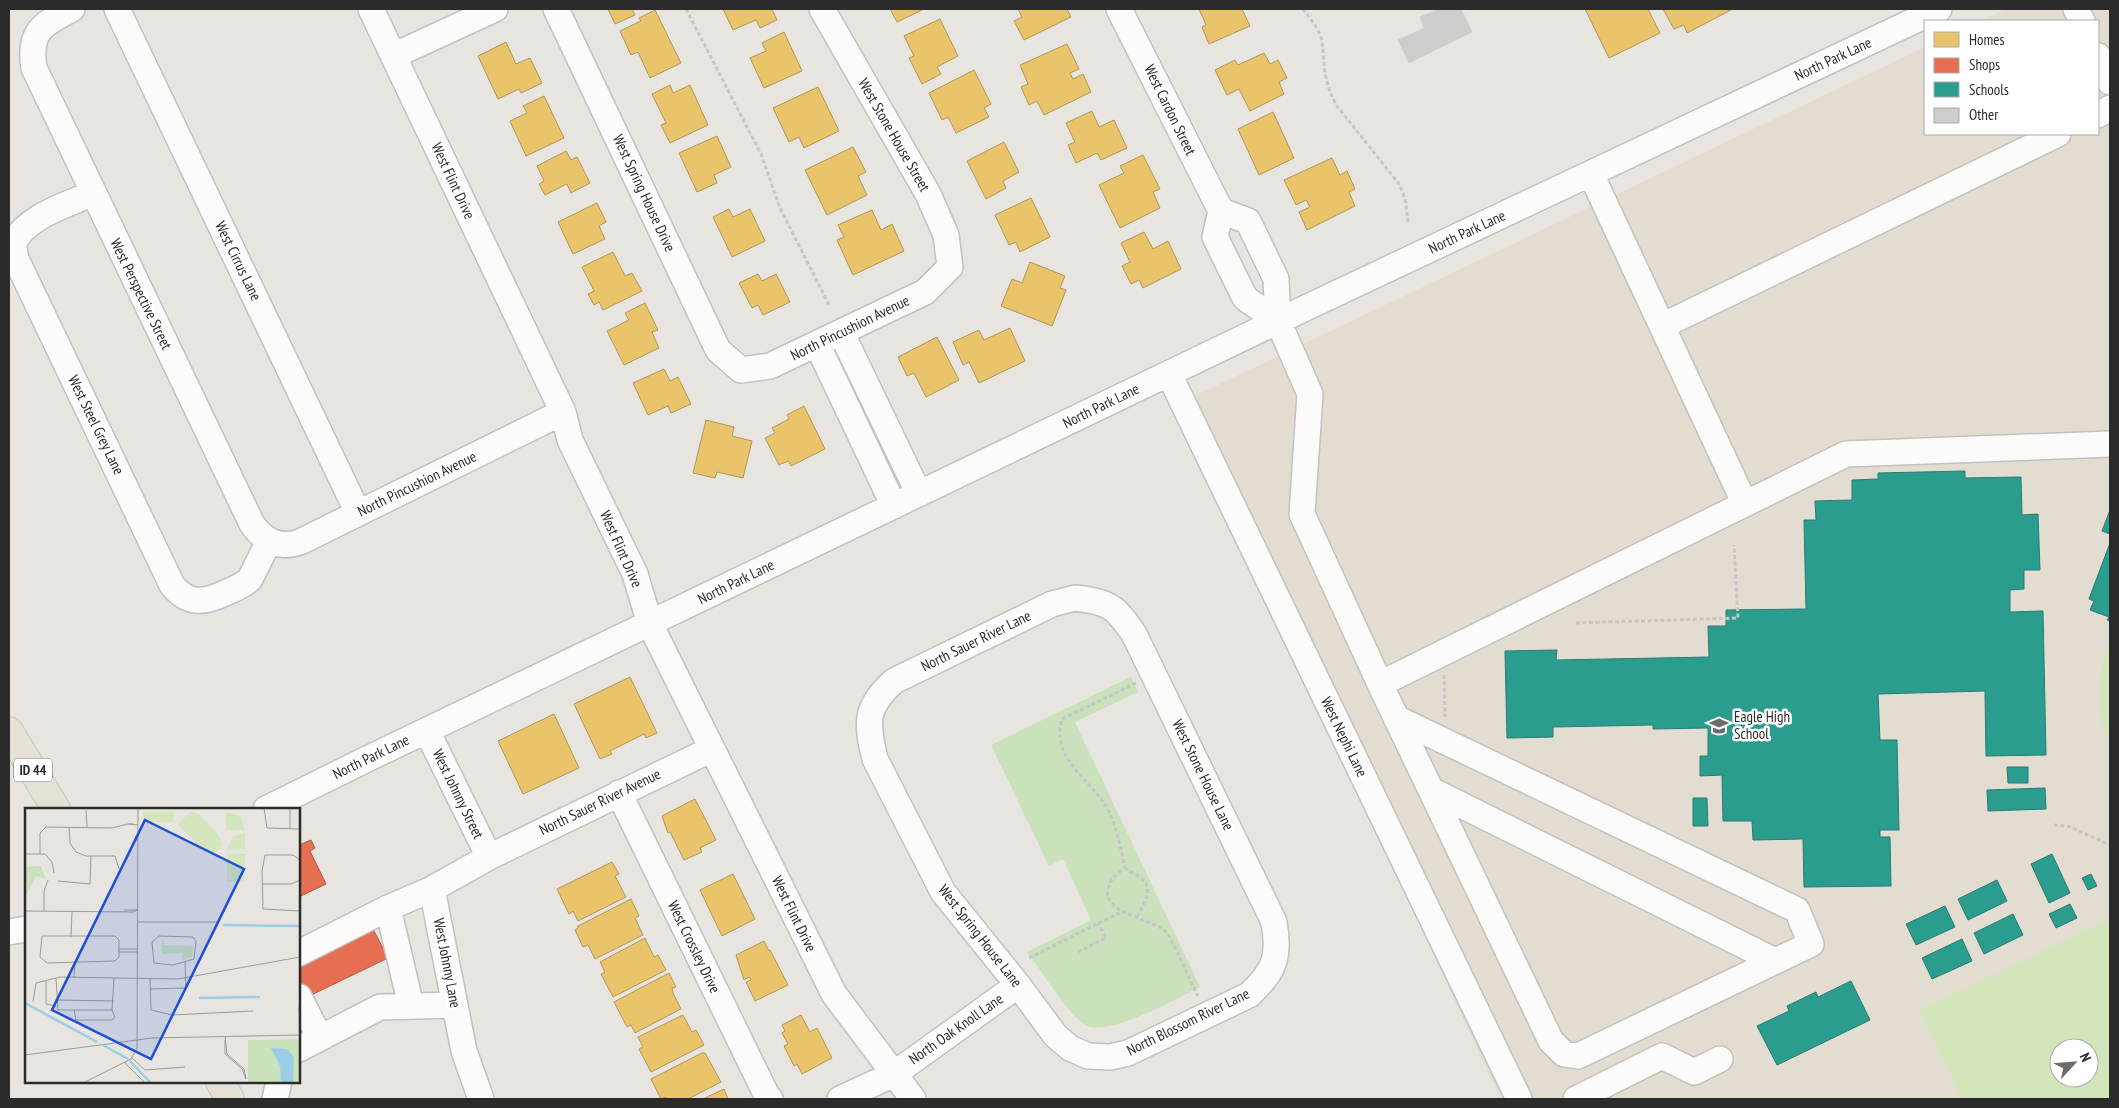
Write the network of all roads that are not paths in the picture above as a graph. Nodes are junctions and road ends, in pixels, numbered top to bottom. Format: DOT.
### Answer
graph roads {
  1 [pos="117,9"];
  2 [pos="371,9"];
  3 [pos="495,9"];
  4 [pos="556,9"];
  5 [pos="822,9"];
  6 [pos="1119,9"];
  7 [pos="1939,9"];
  8 [pos="59,12"];
  9 [pos="393,56"];
  10 [pos="2099,58"];
  11 [pos="2110,82"];
  12 [pos="2056,135"];
  13 [pos="1591,174"];
  14 [pos="93,193"];
  15 [pos="1221,211"];
  16 [pos="950,267"];
  17 [pos="1278,320"];
  18 [pos="1662,326"];
  19 [pos="841,332"];
  20 [pos="816,344"];
  21 [pos="741,370"];
  22 [pos="1169,374"];
  23 [pos="563,412"];
  24 [pos="2110,444"];
  25 [pos="919,494"];
  26 [pos="1745,504"];
  27 [pos="894,506"];
  28 [pos="358,513"];
  29 [pos="269,541"];
  30 [pos="1099,601"];
  31 [pos="650,624"];
  32 [pos="1380,684"];
  33 [pos="870,713"];
  34 [pos="1396,718"];
  35 [pos="426,730"];
  36 [pos="9,731"];
  37 [pos="712,749"];
  38 [pos="1431,790"];
  39 [pos="619,793"];
  40 [pos="55,808"];
  41 [pos="268,808"];
  42 [pos="489,857"];
  43 [pos="432,888"];
  44 [pos="388,908"];
  45 [pos="25,929"];
  46 [pos="9,932"];
  47 [pos="300,952"];
  48 [pos="1775,961"];
  49 [pos="1274,964"];
  50 [pos="1018,985"];
  51 [pos="300,1002"];
  52 [pos="455,1004"];
  53 [pos="411,1006"];
  54 [pos="309,1044"];
  55 [pos="1088,1056"];
  56 [pos="1720,1059"];
  57 [pos="894,1074"];
  58 [pos="221,1083"];
  59 [pos="278,1083"];
  60 [pos="230,1099"];
  61 [pos="275,1099"];
  62 [pos="480,1099"];
  63 [pos="770,1099"];
  64 [pos="840,1099"];
  65 [pos="913,1099"];
  66 [pos="1519,1099"];
  67 [pos="1576,1099"];
  1 -- 28 [label="street, West Cirrus Lane"];
  2 -- 9 [label="street, West Flint Drive"];
  3 -- 9 [label="street"];
  4 -- 21 [label="street, West Spring House Drive"];
  5 -- 16 [label="street, West Stone House Street"];
  6 -- 15 [label="street, West Cardon Street"];
  7 -- 13 [label="street, North Park Lane"];
  8 -- 14 [label="street, West Perspective Street"];
  9 -- 23 [label="street, West Flint Drive"];
  10 -- 11 [label="street"];
  12 -- 18 [label="street"];
  13 -- 17 [label="street, North Park Lane"];
  13 -- 18 [label="street"];
  14 -- 29 [label="street, West Perspective Street"];
  14 -- 29 [label="street, West Steel Grey Lane"];
  15 -- 17 [label="street"];
  15 -- 17 [label="street"];
  16 -- 19 [label="street, North Pincushion Avenue"];
  17 -- 22 [label="street, North Park Lane"];
  17 -- 32 [label="street"];
  18 -- 26 [label="street"];
  19 -- 20 [label="street, North Pincushion Avenue"];
  19 -- 25 [label="street"];
  20 -- 21 [label="street, North Pincushion Avenue"];
  20 -- 27 [label="street"];
  22 -- 25 [label="street, North Park Lane"];
  22 -- 66 [label="street, West Nephi Lane"];
  23 -- 28 [label="street, North Pincushion Avenue"];
  23 -- 31 [label="street, West Flint Drive"];
  24 -- 26 [label="street"];
  25 -- 27 [label="street, North Park Lane"];
  26 -- 32 [label="street"];
  27 -- 31 [label="street, North Park Lane"];
  28 -- 29 [label="street, North Pincushion Avenue"];
  30 -- 33 [label="street, North Sauer River Lane"];
  30 -- 49 [label="street, West Stone House Lane"];
  31 -- 35 [label="street, North Park Lane"];
  31 -- 37 [label="street, West Flint Drive"];
  32 -- 34 [label="street"];
  33 -- 50 [label="street, West Spring House Lane"];
  34 -- 38 [label="street"];
  34 -- 48 [label="street"];
  35 -- 41 [label="street, North Park Lane"];
  35 -- 42 [label="street, West Johnny Street"];
  36 -- 40 [label="main road, ID 44"];
  37 -- 39 [label="street, North Sauer River Avenue"];
  37 -- 57 [label="street, West Flint Drive"];
  38 -- 48 [label="street"];
  38 -- 48 [label="street"];
  39 -- 42 [label="street, North Sauer River Avenue"];
  39 -- 63 [label="street, West Crossley Drive"];
  42 -- 43 [label="street"];
  43 -- 44 [label="street"];
  43 -- 52 [label="street, West Johnny Lane"];
  44 -- 47 [label="street"];
  44 -- 53 [label="street"];
  45 -- 46 [label="street"];
  49 -- 55 [label="street, North Blossom River Lane"];
  50 -- 55 [label="street, West Spring House Lane"];
  50 -- 57 [label="street, North Oak Knoll Lane"];
  51 -- 54 [label="street"];
  52 -- 53 [label="street"];
  52 -- 62 [label="street, West Johnny Lane"];
  53 -- 54 [label="street"];
  56 -- 67 [label="street"];
  57 -- 64 [label="street"];
  57 -- 65 [label="street, West Flint Drive"];
  58 -- 60 [label="main road"];
  59 -- 61 [label="street"];
}
